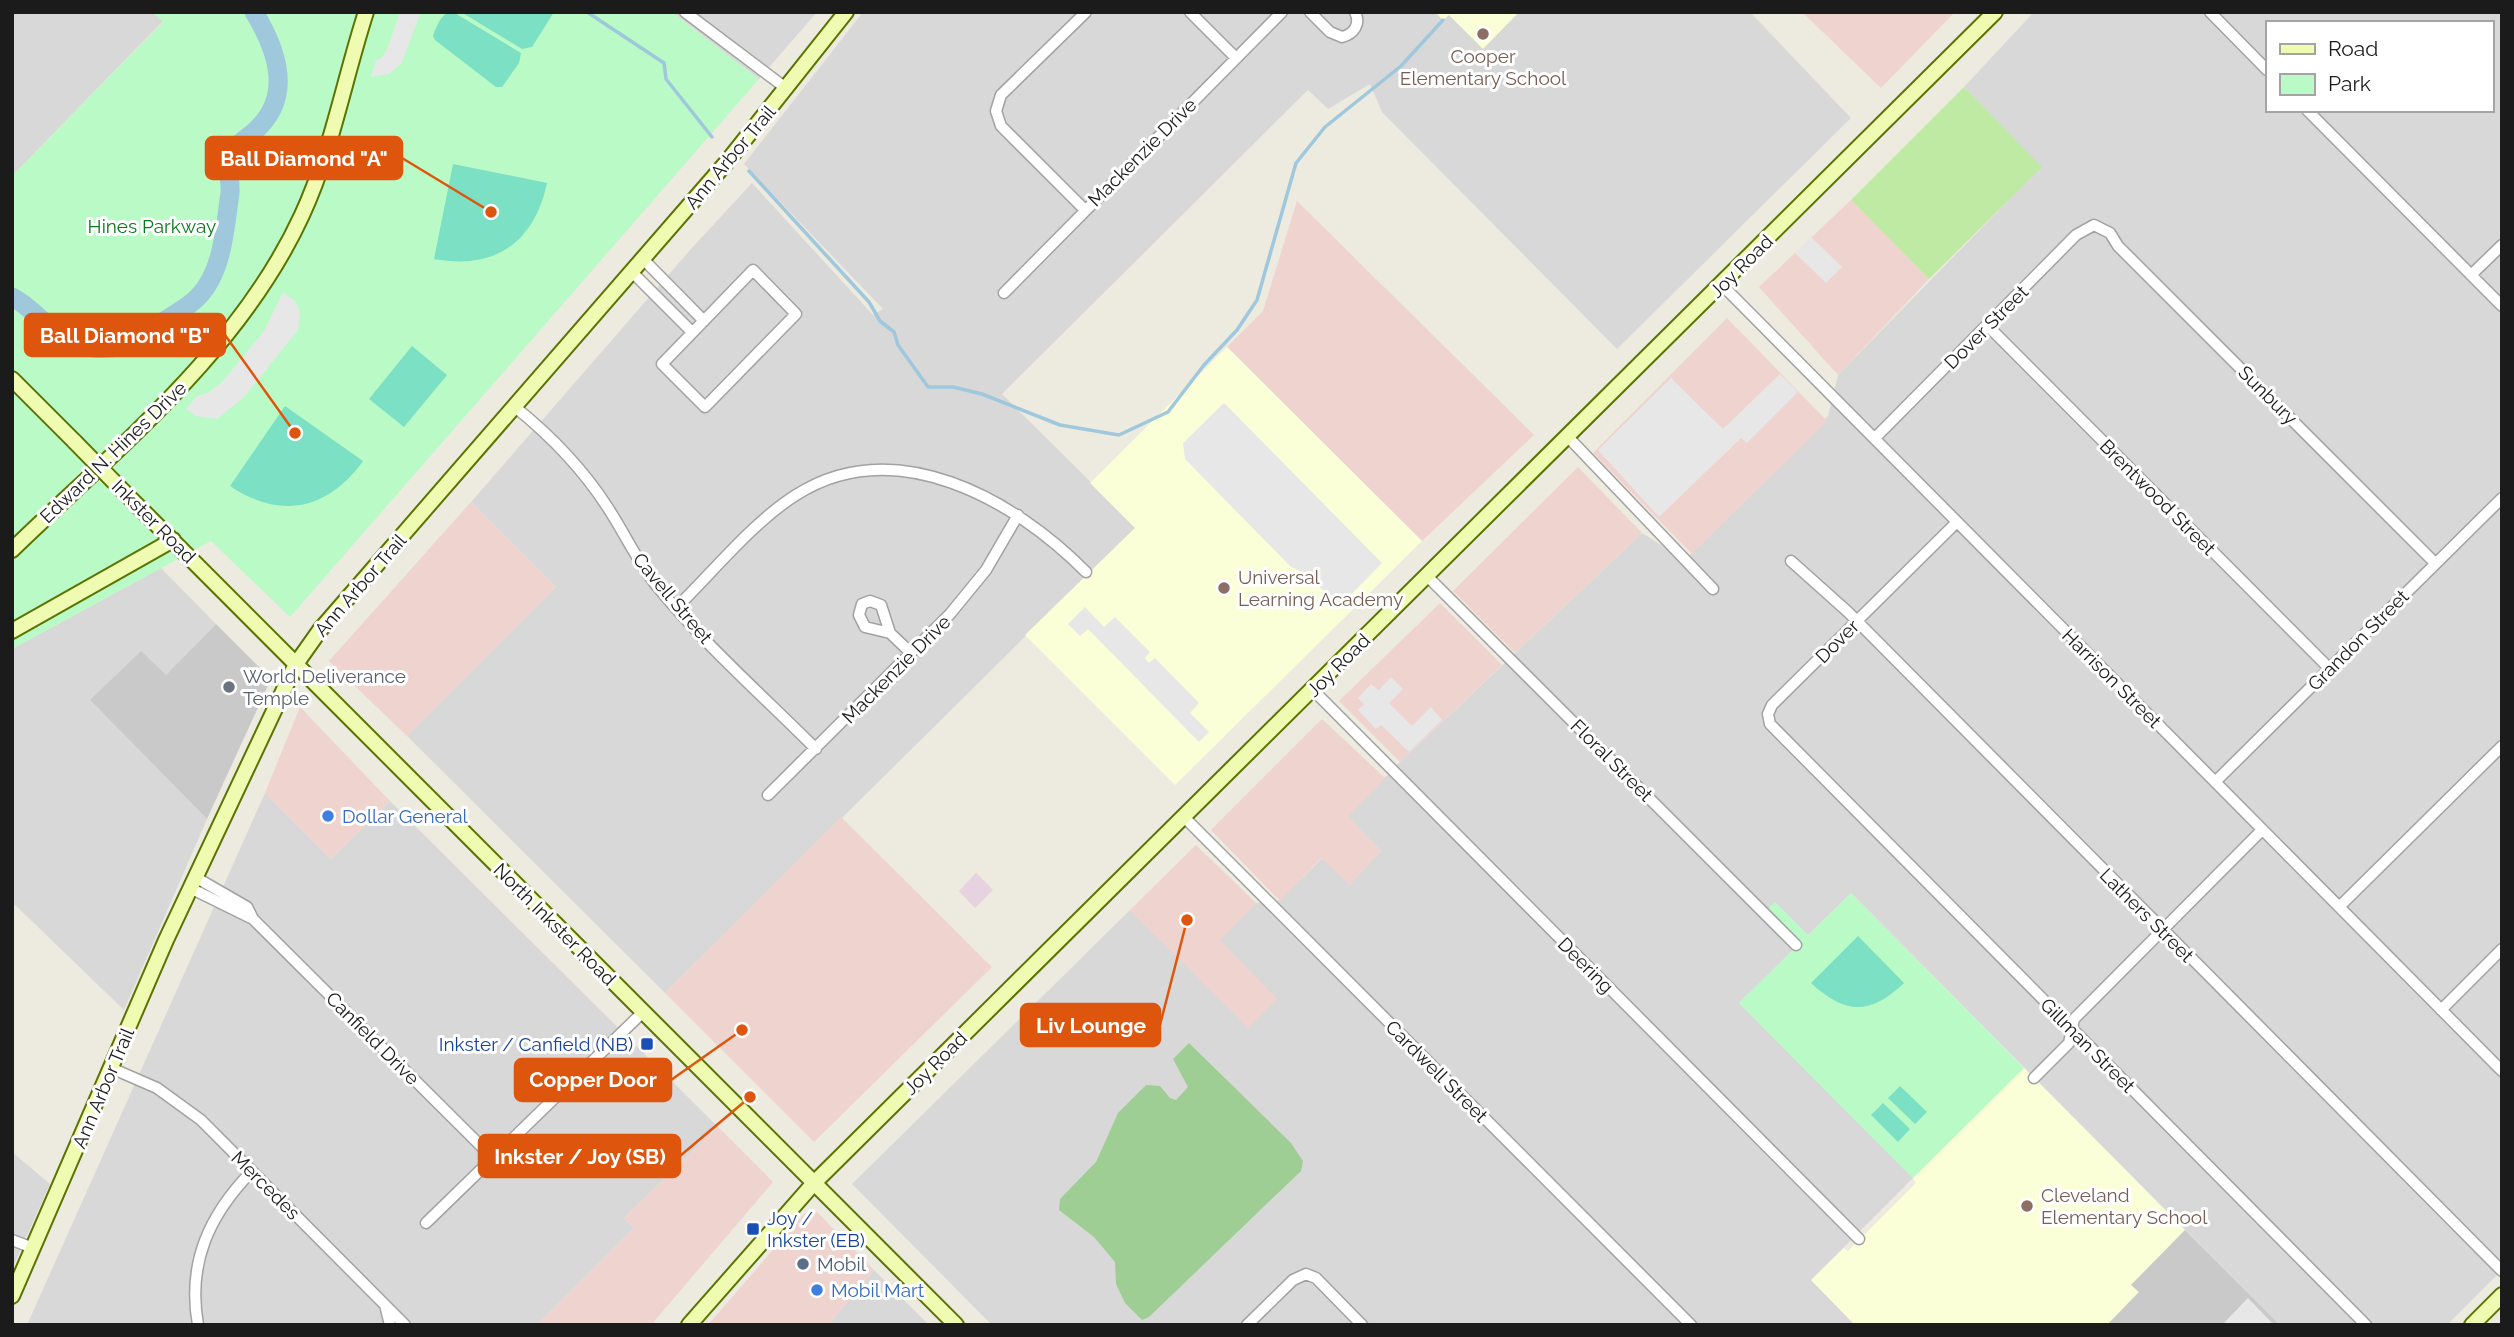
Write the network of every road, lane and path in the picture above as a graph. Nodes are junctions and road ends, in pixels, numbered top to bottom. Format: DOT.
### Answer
graph roads {
  1 [pos="366,12"];
  2 [pos="685,12"];
  3 [pos="846,12"];
  4 [pos="1086,12"];
  5 [pos="1190,12"];
  6 [pos="1282,12"];
  7 [pos="1310,12"];
  8 [pos="1354,12"];
  9 [pos="1996,12"];
  10 [pos="2210,12"];
  11 [pos="1236,58"];
  12 [pos="2266,69"];
  13 [pos="787,89"];
  14 [pos="2309,112"];
  15 [pos="1085,209"];
  16 [pos="2101,228"];
  17 [pos="2502,244"];
  18 [pos="643,259"];
  19 [pos="632,272"];
  20 [pos="2471,275"];
  21 [pos="1722,285"];
  22 [pos="1004,293"];
  23 [pos="2502,306"];
  24 [pos="704,321"];
  25 [pos="1987,325"];
  26 [pos="692,332"];
  27 [pos="12,379"];
  28 [pos="515,407"];
  29 [pos="1568,437"];
  30 [pos="1875,438"];
  31 [pos="2502,498"];
  32 [pos="1018,515"];
  33 [pos="1957,522"];
  34 [pos="173,540"];
  35 [pos="12,550"];
  36 [pos="1791,561"];
  37 [pos="2435,563"];
  38 [pos="1086,572"];
  39 [pos="1427,576"];
  40 [pos="1713,589"];
  41 [pos="676,608"];
  42 [pos="1857,621"];
  43 [pos="12,631"];
  44 [pos="890,633"];
  45 [pos="911,653"];
  46 [pos="296,664"];
  47 [pos="2329,668"];
  48 [pos="1313,690"];
  49 [pos="2502,746"];
  50 [pos="816,749"];
  51 [pos="1810,765"];
  52 [pos="2215,782"];
  53 [pos="768,795"];
  54 [pos="1184,817"];
  55 [pos="2262,830"];
  56 [pos="193,883"];
  57 [pos="2339,907"];
  58 [pos="2162,930"];
  59 [pos="1796,944"];
  60 [pos="2502,949"];
  61 [pos="2441,1010"];
  62 [pos="643,1012"];
  63 [pos="2072,1029"];
  64 [pos="111,1068"];
  65 [pos="2502,1071"];
  66 [pos="2034,1078"];
  67 [pos="493,1158"];
  68 [pos="252,1171"];
  69 [pos="814,1183"];
  70 [pos="426,1223"];
  71 [pos="1859,1239"];
  72 [pos="12,1240"];
  73 [pos="33,1248"];
  74 [pos="2502,1271"];
  75 [pos="2502,1295"];
  76 [pos="12,1296"];
  77 [pos="385,1304"];
  78 [pos="198,1325"];
  79 [pos="390,1325"];
  80 [pos="405,1325"];
  81 [pos="689,1325"];
  82 [pos="956,1325"];
  83 [pos="1247,1325"];
  84 [pos="1362,1325"];
  85 [pos="1691,1325"];
  86 [pos="2365,1325"];
  87 [pos="2472,1325"];
  1 -- 35 [label="main road, Edward N. Hines Drive"];
  2 -- 13 [label="street"];
  3 -- 13 [label="main road, Ann Arbor Trail"];
  4 -- 15 [label="street"];
  5 -- 11 [label="street"];
  6 -- 11 [label="street, Mackenzie Drive"];
  7 -- 8 [label="street"];
  9 -- 21 [label="main road, Joy Road"];
  10 -- 12 [label="street"];
  11 -- 15 [label="street, Mackenzie Drive"];
  13 -- 18 [label="main road, Ann Arbor Trail"];
  14 -- 20 [label="street"];
  15 -- 22 [label="street, Mackenzie Drive"];
  16 -- 25 [label="street, Dover Street"];
  16 -- 37 [label="street, Sunbury"];
  17 -- 20 [label="street"];
  18 -- 19 [label="main road, Ann Arbor Trail"];
  18 -- 24 [label="street"];
  19 -- 26 [label="street"];
  19 -- 28 [label="main road, Ann Arbor Trail"];
  20 -- 23 [label="street"];
  21 -- 29 [label="main road, Joy Road"];
  21 -- 30 [label="street, Harrison Street"];
  24 -- 26 [label="street"];
  24 -- 26 [label="street"];
  25 -- 30 [label="street, Dover Street"];
  25 -- 47 [label="street, Brentwood Street"];
  27 -- 34 [label="main road, Inkster Road, bridge"];
  28 -- 41 [label="street, Cavell Street"];
  28 -- 46 [label="main road, Ann Arbor Trail"];
  29 -- 39 [label="main road, Joy Road"];
  29 -- 40 [label="street"];
  30 -- 33 [label="street, Harrison Street"];
  31 -- 37 [label="street, Grandon Street"];
  32 -- 38 [label="street"];
  32 -- 41 [label="street"];
  32 -- 45 [label="street, Mackenzie Drive"];
  33 -- 42 [label="street, Dover"];
  33 -- 52 [label="street, Harrison Street"];
  34 -- 43 [label="main road"];
  34 -- 46 [label="main road, Inkster Road"];
  36 -- 42 [label="street, Lathers Street"];
  37 -- 47 [label="street, Grandon Street"];
  39 -- 48 [label="main road, Joy Road"];
  39 -- 59 [label="street, Floral Street"];
  41 -- 50 [label="street, Cavell Street"];
  42 -- 51 [label="street, Dover"];
  42 -- 58 [label="street, Lathers Street"];
  44 -- 45 [label="street"];
  45 -- 50 [label="street, Mackenzie Drive"];
  46 -- 56 [label="main road, Ann Arbor Trail"];
  46 -- 62 [label="main road, North Inkster Road"];
  47 -- 52 [label="street, Grandon Street"];
  48 -- 54 [label="main road, Joy Road"];
  48 -- 71 [label="street, Deering"];
  49 -- 57 [label="street"];
  50 -- 53 [label="street, Mackenzie Drive"];
  51 -- 63 [label="street, Gillman Street"];
  52 -- 55 [label="street, Harrison Street"];
  54 -- 69 [label="main road, Joy Road"];
  54 -- 85 [label="street, Cardwell Street"];
  55 -- 57 [label="street, Harrison Street"];
  55 -- 58 [label="street"];
  56 -- 64 [label="main road, Ann Arbor Trail"];
  56 -- 67 [label="street, Canfield Drive"];
  57 -- 61 [label="street, Harrison Street"];
  58 -- 63 [label="street"];
  58 -- 74 [label="street, Lathers Street"];
  60 -- 61 [label="street"];
  61 -- 65 [label="street, Harrison Street"];
  62 -- 67 [label="street"];
  62 -- 69 [label="main road, North Inkster Road"];
  63 -- 66 [label="street"];
  63 -- 86 [label="street, Gillman Street"];
  64 -- 68 [label="street, Mercedes"];
  64 -- 73 [label="main road, Ann Arbor Trail"];
  67 -- 70 [label="street"];
  68 -- 77 [label="street, Mercedes"];
  68 -- 78 [label="street"];
  69 -- 81 [label="main road, Joy Road"];
  69 -- 82 [label="main road"];
  72 -- 73 [label="street"];
  73 -- 76 [label="main road, Ann Arbor Trail"];
  75 -- 87 [label="main road"];
  77 -- 79 [label="street"];
  77 -- 80 [label="street, Mercedes"];
  83 -- 84 [label="street"];
}
